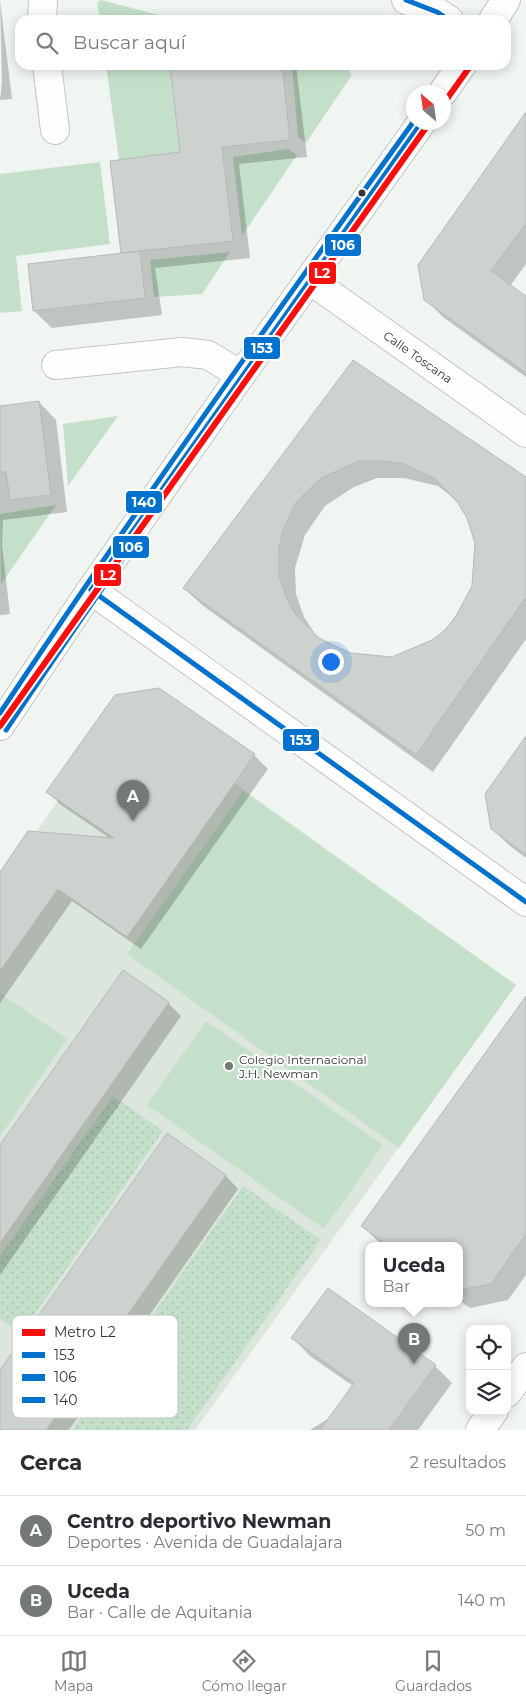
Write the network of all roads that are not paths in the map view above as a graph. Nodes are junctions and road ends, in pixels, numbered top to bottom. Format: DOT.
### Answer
graph roads {
  1 [pos="43,0"];
  2 [pos="406,0"];
  3 [pos="506,0"];
  4 [pos="42,15"];
  5 [pos="442,15"];
  6 [pos="496,15"];
  7 [pos="49,70"];
  8 [pos="458,70"];
  9 [pos="448,85"];
  10 [pos="55,130"];
  11 [pos="416,130"];
  12 [pos="310,280"];
  13 [pos="56,365"];
  14 [pos="240,375"];
  15 [pos="526,434"];
  16 [pos="91,590"];
  17 [pos="0,726"];
  18 [pos="526,902"];
  19 [pos="525,1371"];
  20 [pos="511,1388"];
  21 [pos="491,1415"];
  22 [pos="480,1430"];
  1 -- 4 [label="street"];
  2 -- 5 [label="street"];
  3 -- 6 [label="street"];
  7 -- 10 [label="street"];
  8 -- 9 [label="street"];
  11 -- 12 [label="street"];
  12 -- 14 [label="street"];
  12 -- 15 [label="street, Calle Toscana"];
  13 -- 14 [label="street"];
  14 -- 16 [label="street"];
  16 -- 17 [label="street"];
  16 -- 18 [label="street"];
  19 -- 20 [label="street"];
  21 -- 22 [label="street"];
}
